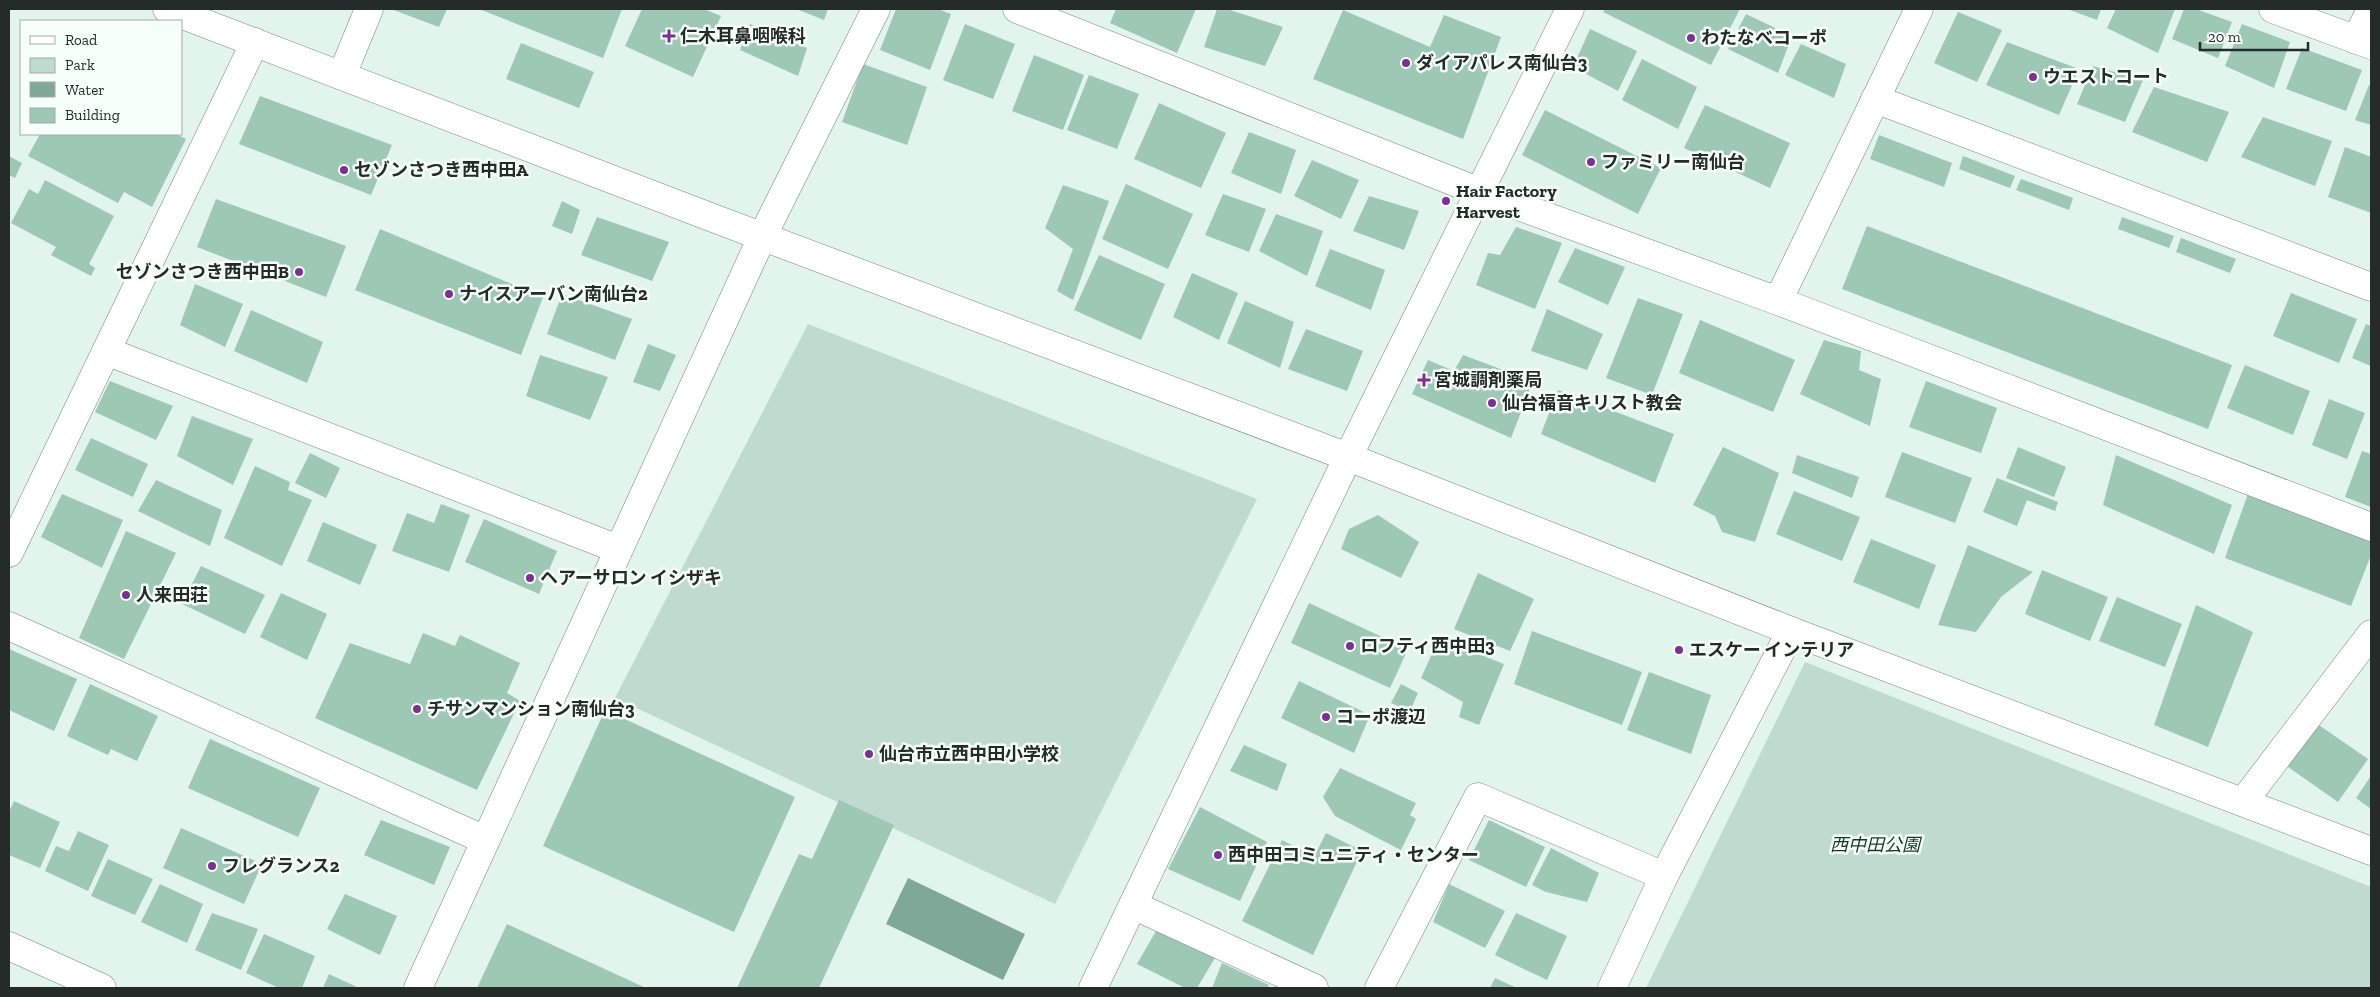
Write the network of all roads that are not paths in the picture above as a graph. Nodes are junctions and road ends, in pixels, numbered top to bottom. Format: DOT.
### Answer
graph roads {
  1 [pos="168,9"];
  2 [pos="369,9"];
  3 [pos="876,9"];
  4 [pos="1017,9"];
  5 [pos="1570,9"];
  6 [pos="1919,9"];
  7 [pos="2273,9"];
  8 [pos="2370,9"];
  9 [pos="255,42"];
  10 [pos="2364,43"];
  11 [pos="342,75"];
  12 [pos="1875,99"];
  13 [pos="1480,192"];
  14 [pos="762,237"];
  15 [pos="2371,287"];
  16 [pos="1778,301"];
  17 [pos="106,351"];
  18 [pos="1348,457"];
  19 [pos="2371,527"];
  20 [pos="618,549"];
  21 [pos="9,554"];
  22 [pos="9,626"];
  23 [pos="1791,631"];
  24 [pos="2371,634"];
  25 [pos="2243,802"];
  26 [pos="485,840"];
  27 [pos="2371,850"];
  28 [pos="1664,876"];
  29 [pos="1133,905"];
  30 [pos="9,946"];
  31 [pos="102,988"];
  32 [pos="418,988"];
  33 [pos="1093,988"];
  34 [pos="1314,988"];
  35 [pos="1380,988"];
  36 [pos="1612,988"];
  1 -- 9 [label="street"];
  2 -- 11 [label="street"];
  3 -- 14 [label="street"];
  4 -- 13 [label="street"];
  5 -- 13 [label="street"];
  6 -- 12 [label="street"];
  7 -- 10 [label="street"];
  8 -- 10 [label="street"];
  9 -- 11 [label="street"];
  9 -- 17 [label="street"];
  11 -- 14 [label="street"];
  12 -- 15 [label="street"];
  12 -- 16 [label="street"];
  13 -- 16 [label="street"];
  13 -- 18 [label="street"];
  14 -- 18 [label="street"];
  14 -- 20 [label="street"];
  16 -- 19 [label="street"];
  17 -- 20 [label="street"];
  17 -- 21 [label="street"];
  18 -- 23 [label="street"];
  18 -- 29 [label="street"];
  20 -- 26 [label="street"];
  22 -- 26 [label="street"];
  23 -- 25 [label="street"];
  23 -- 28 [label="street"];
  24 -- 25 [label="street"];
  25 -- 27 [label="street"];
  26 -- 32 [label="street"];
  28 -- 35 [label="street"];
  28 -- 36 [label="street"];
  29 -- 33 [label="street"];
  29 -- 34 [label="street"];
  30 -- 31 [label="street"];
}
